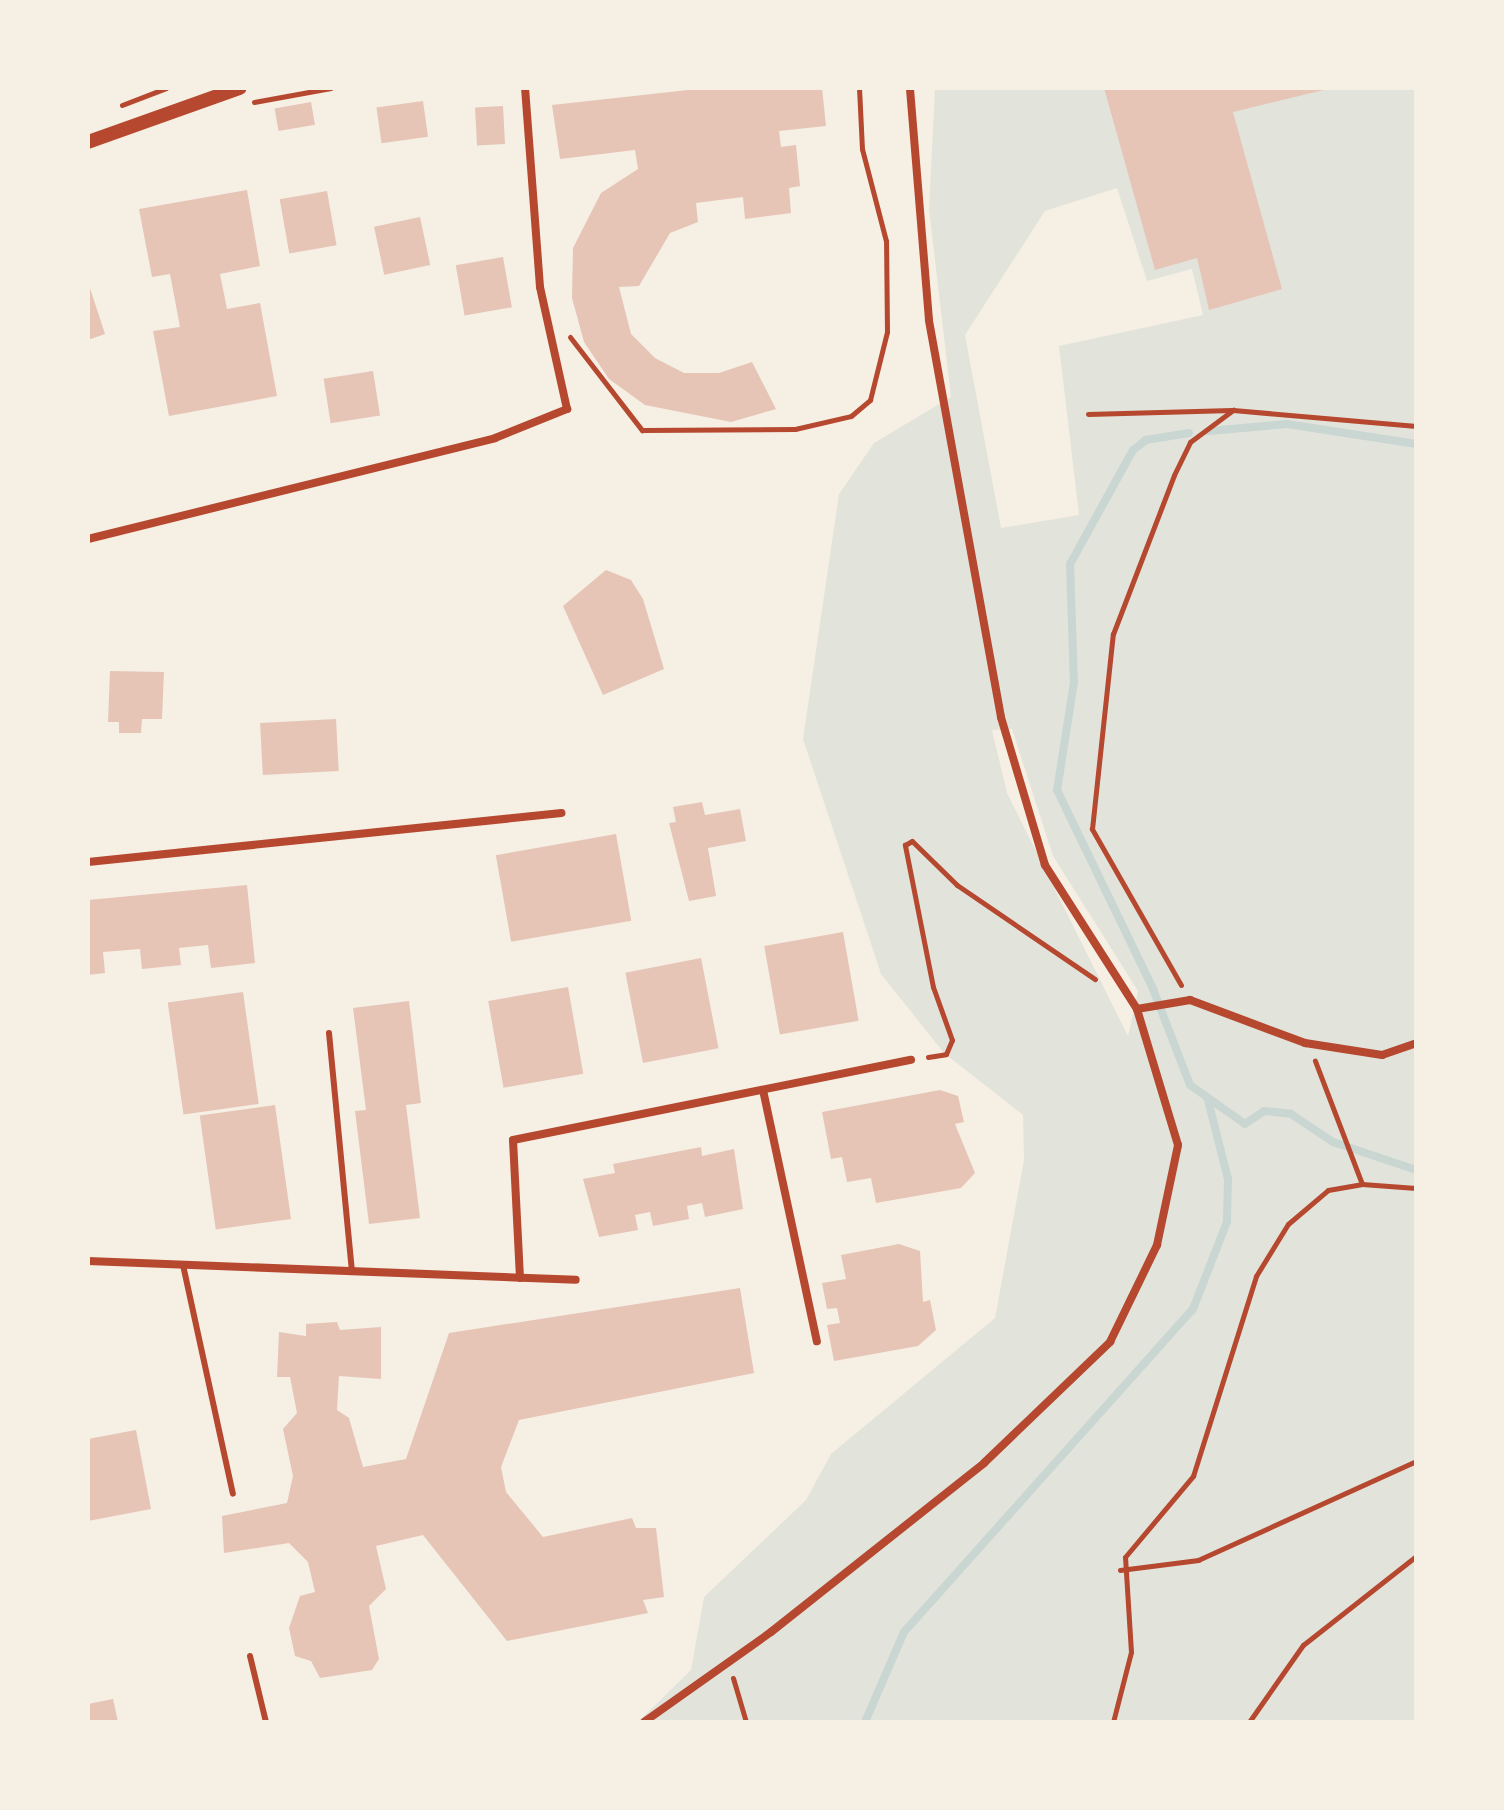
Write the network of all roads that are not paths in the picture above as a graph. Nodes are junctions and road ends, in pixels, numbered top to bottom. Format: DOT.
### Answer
graph roads {
  1 [pos="240,88"];
  2 [pos="525,88"];
  3 [pos="910,88"];
  4 [pos="88,142"];
  5 [pos="88,539"];
  6 [pos="561,813"];
  7 [pos="88,862"];
  8 [pos="1137,1009"];
  9 [pos="329,1033"];
  10 [pos="1416,1043"];
  11 [pos="911,1060"];
  12 [pos="763,1090"];
  13 [pos="88,1261"];
  14 [pos="183,1265"];
  15 [pos="352,1271"];
  16 [pos="520,1278"];
  17 [pos="576,1280"];
  18 [pos="817,1341"];
  19 [pos="233,1494"];
  20 [pos="250,1656"];
  21 [pos="266,1722"];
  22 [pos="644,1722"];
  1 -- 4 [label="street"];
  2 -- 5 [label="street"];
  3 -- 8 [label="street"];
  6 -- 7 [label="street"];
  8 -- 10 [label="street"];
  8 -- 22 [label="street"];
  9 -- 15 [label="lane"];
  11 -- 12 [label="street"];
  12 -- 16 [label="street"];
  12 -- 18 [label="street"];
  13 -- 14 [label="street"];
  14 -- 15 [label="street"];
  14 -- 19 [label="lane"];
  15 -- 16 [label="street"];
  16 -- 17 [label="street"];
  20 -- 21 [label="lane"];
}
